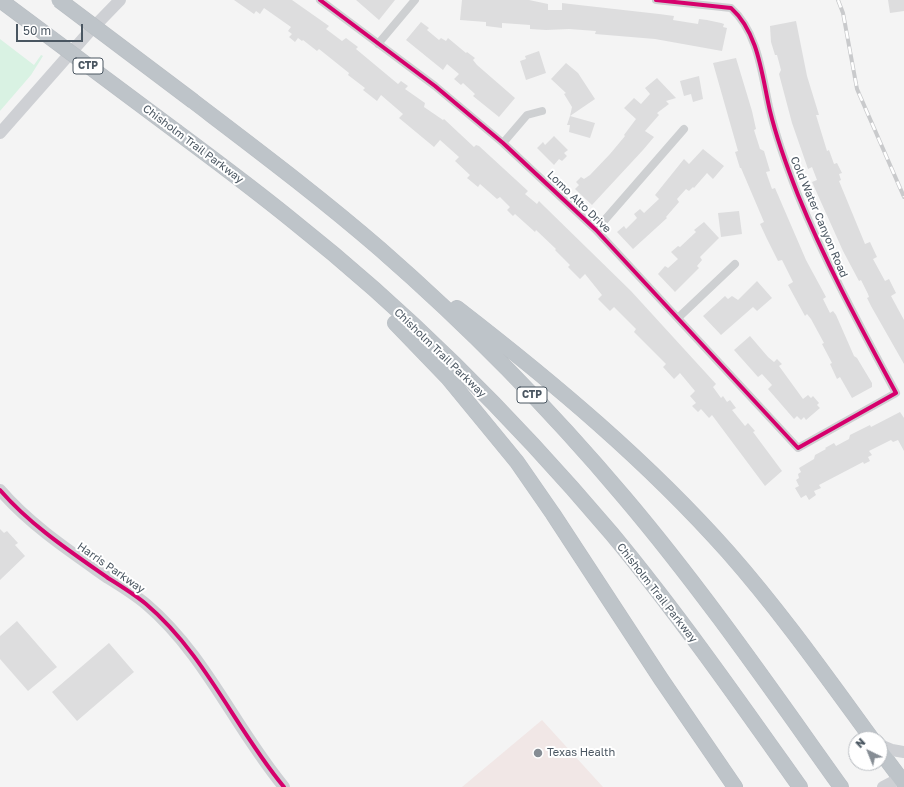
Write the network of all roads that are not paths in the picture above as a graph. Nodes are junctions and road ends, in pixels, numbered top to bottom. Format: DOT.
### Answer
graph roads {
  1 [pos="0,0"];
  2 [pos="59,0"];
  3 [pos="120,0"];
  4 [pos="320,0"];
  5 [pos="415,0"];
  6 [pos="656,0"];
  7 [pos="378,44"];
  8 [pos="542,112"];
  9 [pos="684,129"];
  10 [pos="0,133"];
  11 [pos="503,143"];
  12 [pos="294,222"];
  13 [pos="596,230"];
  14 [pos="380,250"];
  15 [pos="735,264"];
  16 [pos="679,317"];
  17 [pos="798,448"];
  18 [pos="0,490"];
  19 [pos="866,731"];
  20 [pos="888,748"];
  21 [pos="904,752"];
  22 [pos="888,765"];
  23 [pos="897,781"];
  24 [pos="284,787"];
  25 [pos="735,787"];
  26 [pos="800,787"];
  27 [pos="841,787"];
  1 -- 12 [label="highway, Chisholm Trail Parkway / CTP, bridge"];
  2 -- 14 [label="highway, CTP, bridge"];
  3 -- 10 [label="street"];
  4 -- 7 [label="street, Lomo Alto Drive"];
  5 -- 7 [label="street"];
  6 -- 17 [label="street, Cold Water Canyon Road"];
  7 -- 11 [label="street, Lomo Alto Drive"];
  8 -- 11 [label="street"];
  9 -- 13 [label="street"];
  11 -- 13 [label="street, Lomo Alto Drive"];
  12 -- 25 [label="highway"];
  12 -- 26 [label="highway, Chisholm Trail Parkway / CTP"];
  13 -- 16 [label="street, Lomo Alto Drive"];
  14 -- 19 [label="highway"];
  14 -- 27 [label="highway, CTP"];
  15 -- 16 [label="street"];
  16 -- 17 [label="street, Lomo Alto Drive"];
  18 -- 24 [label="street, Harris Parkway"];
  20 -- 21 [label="street"];
  22 -- 23 [label="highway"];
}
